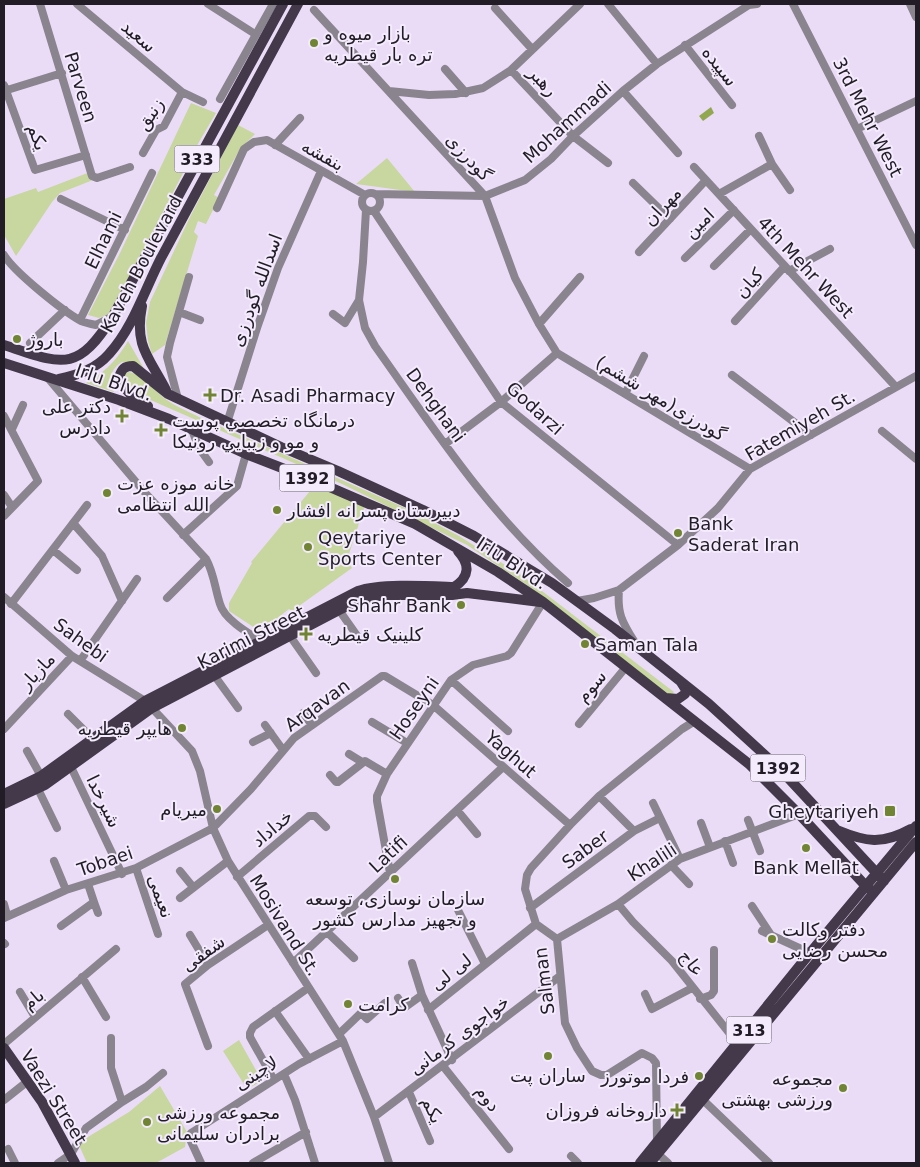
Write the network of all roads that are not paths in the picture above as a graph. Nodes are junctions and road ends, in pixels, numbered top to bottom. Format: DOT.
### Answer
graph roads {
  1 [pos="40,4"];
  2 [pos="77,4"];
  3 [pos="208,4"];
  4 [pos="273,4"];
  5 [pos="283,4"];
  6 [pos="298,4"];
  7 [pos="580,4"];
  8 [pos="608,4"];
  9 [pos="751,4"];
  10 [pos="793,4"];
  11 [pos="910,4"];
  12 [pos="495,8"];
  13 [pos="314,10"];
  14 [pos="916,17"];
  15 [pos="255,34"];
  16 [pos="685,45"];
  17 [pos="532,49"];
  18 [pos="657,64"];
  19 [pos="445,70"];
  20 [pos="511,70"];
  21 [pos="62,73"];
  22 [pos="4,89"];
  23 [pos="623,90"];
  24 [pos="388,91"];
  25 [pos="182,92"];
  26 [pos="466,93"];
  27 [pos="220,99"];
  28 [pos="916,100"];
  29 [pos="203,102"];
  30 [pos="732,105"];
  31 [pos="300,118"];
  32 [pos="857,129"];
  33 [pos="573,136"];
  34 [pos="760,136"];
  35 [pos="274,145"];
  36 [pos="143,153"];
  37 [pos="678,153"];
  38 [pos="86,155"];
  39 [pos="608,163"];
  40 [pos="772,164"];
  41 [pos="130,167"];
  42 [pos="694,167"];
  43 [pos="321,171"];
  44 [pos="152,173"];
  45 [pos="706,180"];
  46 [pos="633,183"];
  47 [pos="790,190"];
  48 [pos="375,194"];
  49 [pos="718,194"];
  50 [pos="364,195"];
  51 [pos="485,196"];
  52 [pos="61,199"];
  53 [pos="217,208"];
  54 [pos="370,210"];
  55 [pos="734,210"];
  56 [pos="670,219"];
  57 [pos="125,230"];
  58 [pos="751,230"];
  59 [pos="916,245"];
  60 [pos="830,249"];
  61 [pos="639,252"];
  62 [pos="5,257"];
  63 [pos="685,258"];
  64 [pos="714,266"];
  65 [pos="4,268"];
  66 [pos="787,268"];
  67 [pos="189,277"];
  68 [pos="580,277"];
  69 [pos="148,286"];
  70 [pos="359,300"];
  71 [pos="65,310"];
  72 [pos="179,312"];
  73 [pos="333,314"];
  74 [pos="113,316"];
  75 [pos="80,320"];
  76 [pos="200,320"];
  77 [pos="735,321"];
  78 [pos="539,324"];
  79 [pos="30,343"];
  80 [pos="4,345"];
  81 [pos="557,353"];
  82 [pos="644,356"];
  83 [pos="4,363"];
  84 [pos="732,374"];
  85 [pos="46,376"];
  86 [pos="916,376"];
  87 [pos="58,380"];
  88 [pos="896,387"];
  89 [pos="168,394"];
  90 [pos="625,394"];
  91 [pos="178,399"];
  92 [pos="500,402"];
  93 [pos="23,405"];
  94 [pos="4,416"];
  95 [pos="169,419"];
  96 [pos="228,423"];
  97 [pos="12,429"];
  98 [pos="192,430"];
  99 [pos="882,431"];
  100 [pos="811,435"];
  101 [pos="445,444"];
  102 [pos="246,454"];
  103 [pos="915,456"];
  104 [pos="209,462"];
  105 [pos="750,469"];
  106 [pos="4,494"];
  107 [pos="86,505"];
  108 [pos="12,507"];
  109 [pos="4,516"];
  110 [pos="73,523"];
  111 [pos="183,535"];
  112 [pos="450,543"];
  113 [pos="678,545"];
  114 [pos="52,550"];
  115 [pos="206,559"];
  116 [pos="76,570"];
  117 [pos="137,579"];
  118 [pos="568,583"];
  119 [pos="619,590"];
  120 [pos="167,598"];
  121 [pos="6,600"];
  122 [pos="122,601"];
  123 [pos="576,601"];
  124 [pos="543,602"];
  125 [pos="339,610"];
  126 [pos="290,636"];
  127 [pos="358,637"];
  128 [pos="261,641"];
  129 [pos="636,646"];
  130 [pos="72,656"];
  131 [pos="80,661"];
  132 [pos="626,667"];
  133 [pos="316,673"];
  134 [pos="214,675"];
  135 [pos="678,678"];
  136 [pos="451,680"];
  137 [pos="664,697"];
  138 [pos="149,705"];
  139 [pos="433,705"];
  140 [pos="238,708"];
  141 [pos="303,713"];
  142 [pos="68,714"];
  143 [pos="695,721"];
  144 [pos="372,722"];
  145 [pos="579,724"];
  146 [pos="265,725"];
  147 [pos="312,725"];
  148 [pos="4,729"];
  149 [pos="508,731"];
  150 [pos="271,733"];
  151 [pos="93,739"];
  152 [pos="253,742"];
  153 [pos="407,744"];
  154 [pos="283,750"];
  155 [pos="28,751"];
  156 [pos="349,754"];
  157 [pos="362,762"];
  158 [pos="503,767"];
  159 [pos="71,768"];
  160 [pos="387,774"];
  161 [pos="330,775"];
  162 [pos="41,776"];
  163 [pos="38,789"];
  164 [pos="4,794"];
  165 [pos="599,796"];
  166 [pos="653,803"];
  167 [pos="4,804"];
  168 [pos="457,810"];
  169 [pos="800,814"];
  170 [pos="660,818"];
  171 [pos="748,820"];
  172 [pos="701,823"];
  173 [pos="570,825"];
  174 [pos="916,826"];
  175 [pos="326,827"];
  176 [pos="57,828"];
  177 [pos="213,828"];
  178 [pos="834,829"];
  179 [pos="634,831"];
  180 [pos="752,831"];
  181 [pos="477,834"];
  182 [pos="725,841"];
  183 [pos="916,842"];
  184 [pos="710,847"];
  185 [pos="760,851"];
  186 [pos="680,859"];
  187 [pos="54,861"];
  188 [pos="228,861"];
  189 [pos="733,862"];
  190 [pos="671,865"];
  191 [pos="136,868"];
  192 [pos="180,872"];
  193 [pos="390,873"];
  194 [pos="122,874"];
  195 [pos="237,877"];
  196 [pos="880,878"];
  197 [pos="88,884"];
  198 [pos="689,884"];
  199 [pos="194,887"];
  200 [pos="870,889"];
  201 [pos="66,890"];
  202 [pos="180,898"];
  203 [pos="94,902"];
  204 [pos="4,904"];
  205 [pos="618,904"];
  206 [pos="752,906"];
  207 [pos="530,908"];
  208 [pos="458,910"];
  209 [pos="98,913"];
  210 [pos="6,917"];
  211 [pos="536,924"];
  212 [pos="268,925"];
  213 [pos="61,926"];
  214 [pos="762,931"];
  215 [pos="327,932"];
  216 [pos="158,934"];
  217 [pos="190,935"];
  218 [pos="771,935"];
  219 [pos="556,939"];
  220 [pos="116,948"];
  221 [pos="714,950"];
  222 [pos="810,953"];
  223 [pos="354,958"];
  224 [pos="293,963"];
  225 [pos="412,963"];
  226 [pos="485,964"];
  227 [pos="208,965"];
  228 [pos="560,976"];
  229 [pos="82,977"];
  230 [pos="308,988"];
  231 [pos="692,988"];
  232 [pos="20,992"];
  233 [pos="645,994"];
  234 [pos="422,995"];
  235 [pos="398,998"];
  236 [pos="700,998"];
  237 [pos="385,1003"];
  238 [pos="428,1010"];
  239 [pos="275,1012"];
  240 [pos="35,1017"];
  241 [pos="106,1017"];
  242 [pos="111,1038"];
  243 [pos="341,1038"];
  244 [pos="4,1044"];
  245 [pos="738,1044"];
  246 [pos="208,1046"];
  247 [pos="4,1048"];
  248 [pos="309,1059"];
  249 [pos="452,1060"];
  250 [pos="444,1066"];
  251 [pos="163,1073"];
  252 [pos="284,1074"];
  253 [pos="274,1080"];
  254 [pos="28,1081"];
  255 [pos="408,1092"];
  256 [pos="4,1100"];
  257 [pos="702,1100"];
  258 [pos="122,1102"];
  259 [pos="374,1117"];
  260 [pos="306,1132"];
  261 [pos="430,1141"];
  262 [pos="658,1148"];
  263 [pos="8,1149"];
  264 [pos="509,1149"];
  265 [pos="572,1156"];
  266 [pos="73,1159"];
  267 [pos="15,1163"];
  268 [pos="58,1163"];
  269 [pos="202,1163"];
  270 [pos="253,1163"];
  271 [pos="315,1163"];
  272 [pos="389,1163"];
  273 [pos="578,1163"];
  274 [pos="640,1163"];
  275 [pos="650,1163"];
  276 [pos="668,1163"];
  277 [pos="769,1163"];
  1 -- 21 [label="street, Parveen"];
  2 -- 25 [label="street, سعید"];
  3 -- 15 [label="street"];
  4 -- 15 [label="street"];
  5 -- 74 [label="main road, Kaveh Boulevard / 333"];
  6 -- 69 [label="main road, Kaveh Boulevard / 333"];
  7 -- 17 [label="street"];
  8 -- 18 [label="street"];
  9 -- 16 [label="street, Mohammadi"];
  10 -- 32 [label="street, 3rd Mehr West"];
  11 -- 14 [label="street"];
  12 -- 17 [label="street"];
  13 -- 24 [label="street, گودرزی"];
  15 -- 27 [label="street"];
  16 -- 18 [label="street, Mohammadi"];
  16 -- 30 [label="street, سپیده"];
  17 -- 20 [label="street"];
  18 -- 23 [label="street, Mohammadi"];
  19 -- 26 [label="street"];
  20 -- 26 [label="street"];
  20 -- 33 [label="street, رهبر"];
  21 -- 22 [label="street"];
  21 -- 38 [label="street, Parveen"];
  22 -- 38 [label="street, یکم"];
  23 -- 33 [label="street, Mohammadi"];
  23 -- 37 [label="street"];
  24 -- 26 [label="street"];
  24 -- 51 [label="street, گودرزی"];
  25 -- 29 [label="street, سعید"];
  25 -- 36 [label="street, زنبق"];
  28 -- 32 [label="street"];
  31 -- 35 [label="street"];
  32 -- 59 [label="street, 3rd Mehr West"];
  33 -- 39 [label="street, رهبر"];
  33 -- 51 [label="street, Mohammadi"];
  34 -- 40 [label="street"];
  35 -- 43 [label="street, بنفشه"];
  35 -- 53 [label="street, بنفشه"];
  38 -- 41 [label="street, Parveen"];
  40 -- 47 [label="street"];
  40 -- 49 [label="street"];
  42 -- 45 [label="street, 4th Mehr West"];
  43 -- 50 [label="street, بنفشه"];
  43 -- 96 [label="street, اسدالله گودرزی"];
  44 -- 57 [label="street, Elhami"];
  45 -- 49 [label="street, 4th Mehr West"];
  45 -- 56 [label="street, مهران"];
  46 -- 56 [label="street"];
  48 -- 50 [label="street"];
  48 -- 51 [label="street, Mohammadi"];
  48 -- 54 [label="street"];
  49 -- 55 [label="street, 4th Mehr West"];
  50 -- 54 [label="street"];
  51 -- 78 [label="street, گودرزی"];
  52 -- 57 [label="street"];
  54 -- 70 [label="street, Dehghani"];
  54 -- 92 [label="street, Godarzi"];
  55 -- 58 [label="street, 4th Mehr West"];
  55 -- 63 [label="street, امین"];
  56 -- 61 [label="street, مهران"];
  57 -- 75 [label="street, Elhami"];
  58 -- 64 [label="street"];
  58 -- 66 [label="street, 4th Mehr West"];
  60 -- 66 [label="street, کیان"];
  62 -- 65 [label="street"];
  62 -- 71 [label="street"];
  66 -- 77 [label="street, کیان"];
  66 -- 88 [label="street, 4th Mehr West"];
  67 -- 72 [label="street"];
  68 -- 78 [label="street"];
  69 -- 87 [label="main road, Kaveh Boulevard / 333"];
  69 -- 89 [label="main road"];
  70 -- 73 [label="street"];
  70 -- 101 [label="street, Dehghani"];
  71 -- 75 [label="street"];
  71 -- 79 [label="street"];
  72 -- 76 [label="street"];
  72 -- 91 [label="street"];
  74 -- 75 [label="street"];
  74 -- 80 [label="main road, Kaveh Boulevard / 333"];
  78 -- 81 [label="street, گودرزی"];
  81 -- 90 [label="street, گودرزی(مهر ششم)"];
  81 -- 92 [label="street"];
  82 -- 90 [label="street"];
  83 -- 85 [label="main road, Irlu Blvd."];
  84 -- 100 [label="street"];
  85 -- 87 [label="main road, Irlu Blvd."];
  85 -- 111 [label="street"];
  86 -- 88 [label="street, Fatemiyeh St."];
  87 -- 95 [label="main road, Irlu Blvd. / 1392"];
  88 -- 100 [label="street, Fatemiyeh St."];
  89 -- 91 [label="main road, Irlu Blvd. / 1392"];
  89 -- 95 [label="main road, Irlu Blvd."];
  90 -- 105 [label="street, گودرزی(مهر ششم)"];
  91 -- 96 [label="main road, Irlu Blvd. / 1392"];
  92 -- 101 [label="street"];
  92 -- 113 [label="street, Godarzi"];
  93 -- 97 [label="street"];
  94 -- 97 [label="street"];
  95 -- 98 [label="main road, Irlu Blvd. / 1392"];
  96 -- 123 [label="main road, Irlu Blvd. / 1392"];
  97 -- 108 [label="street"];
  98 -- 102 [label="main road, Irlu Blvd. / 1392"];
  98 -- 104 [label="street"];
  99 -- 103 [label="street"];
  100 -- 105 [label="street, Fatemiyeh St."];
  101 -- 118 [label="street, Dehghani"];
  102 -- 111 [label="street"];
  102 -- 112 [label="main road, Irlu Blvd. / 1392"];
  105 -- 113 [label="street, Fatemiyeh St."];
  106 -- 108 [label="street"];
  107 -- 110 [label="street"];
  108 -- 109 [label="street"];
  110 -- 114 [label="street"];
  110 -- 122 [label="street"];
  111 -- 115 [label="street"];
  112 -- 124 [label="main road, Irlu Blvd. / 1392"];
  112 -- 128 [label="main road, Karimi Street"];
  113 -- 119 [label="street, Fatemiyeh St."];
  114 -- 116 [label="street"];
  114 -- 121 [label="street"];
  115 -- 120 [label="street"];
  115 -- 128 [label="street"];
  117 -- 122 [label="street"];
  119 -- 123 [label="street, Fatemiyeh St."];
  119 -- 129 [label="street"];
  121 -- 130 [label="street, Sahebi"];
  122 -- 131 [label="street"];
  123 -- 129 [label="main road, Irlu Blvd. / 1392"];
  124 -- 125 [label="main road, Karimi Street"];
  124 -- 132 [label="main road, Irlu Blvd. / 1392"];
  124 -- 136 [label="street, Hoseyni"];
  125 -- 126 [label="main road, Karimi Street"];
  125 -- 127 [label="street"];
  126 -- 133 [label="street"];
  126 -- 134 [label="main road, Karimi Street"];
  128 -- 138 [label="main road, Karimi Street"];
  129 -- 135 [label="main road, Irlu Blvd. / 1392"];
  130 -- 131 [label="street, Sahebi"];
  130 -- 148 [label="street, مازیار"];
  131 -- 138 [label="street, Sahebi"];
  132 -- 137 [label="main road, Irlu Blvd. / 1392"];
  132 -- 145 [label="street, سوم"];
  134 -- 138 [label="main road, Karimi Street"];
  134 -- 140 [label="street"];
  135 -- 137 [label="main road"];
  135 -- 178 [label="main road, Irlu Blvd. / 1392"];
  136 -- 139 [label="street, Hoseyni"];
  136 -- 149 [label="street"];
  137 -- 143 [label="main road, Irlu Blvd. / 1392"];
  138 -- 151 [label="main road, Karimi Street"];
  138 -- 159 [label="main road, Karimi Street"];
  138 -- 177 [label="street, Mosivand St."];
  139 -- 147 [label="street, Arqavan"];
  139 -- 153 [label="street, Hoseyni"];
  139 -- 158 [label="street, Yaghut"];
  141 -- 147 [label="street"];
  142 -- 151 [label="street"];
  143 -- 165 [label="street, Salman"];
  143 -- 169 [label="main road, Irlu Blvd. / 1392"];
  144 -- 153 [label="street"];
  146 -- 150 [label="street"];
  147 -- 154 [label="street, Arqavan"];
  150 -- 152 [label="street"];
  150 -- 154 [label="street"];
  151 -- 162 [label="main road, Karimi Street"];
  153 -- 160 [label="street, Hoseyni"];
  154 -- 177 [label="street, Arqavan"];
  155 -- 162 [label="street"];
  156 -- 157 [label="street"];
  157 -- 160 [label="street"];
  157 -- 161 [label="street"];
  158 -- 168 [label="street, Latifi"];
  158 -- 173 [label="street, Yaghut"];
  159 -- 163 [label="main road, Karimi Street"];
  159 -- 194 [label="street, شیرخدا"];
  160 -- 193 [label="street, Hoseyni"];
  162 -- 164 [label="main road, Karimi Street"];
  163 -- 167 [label="main road, Karimi Street"];
  163 -- 176 [label="street"];
  165 -- 173 [label="street, Salman"];
  165 -- 179 [label="street"];
  166 -- 170 [label="street"];
  168 -- 181 [label="street"];
  168 -- 193 [label="street, Latifi"];
  169 -- 180 [label="street, Khalili"];
  169 -- 200 [label="main road, Irlu Blvd. / 1392"];
  170 -- 179 [label="street, Saber"];
  170 -- 186 [label="street"];
  171 -- 180 [label="street"];
  172 -- 184 [label="street"];
  173 -- 207 [label="street, Salman"];
  174 -- 178 [label="main road"];
  174 -- 196 [label="main road, 313"];
  175 -- 195 [label="street, خداداد"];
  177 -- 188 [label="street, Mosivand St."];
  177 -- 191 [label="street, Tobaei"];
  178 -- 196 [label="main road, Irlu Blvd. / 1392"];
  179 -- 207 [label="street, Saber"];
  180 -- 182 [label="street, Khalili"];
  180 -- 185 [label="street"];
  182 -- 184 [label="street, Khalili"];
  182 -- 189 [label="street"];
  183 -- 196 [label="main road, 313"];
  184 -- 186 [label="street, Khalili"];
  186 -- 190 [label="street, Khalili"];
  187 -- 201 [label="street"];
  188 -- 195 [label="street, Mosivand St."];
  188 -- 199 [label="street"];
  190 -- 198 [label="street"];
  190 -- 205 [label="street, Khalili"];
  191 -- 194 [label="street, Tobaei"];
  191 -- 216 [label="street, نعیمی"];
  192 -- 199 [label="street"];
  193 -- 215 [label="street, Latifi"];
  194 -- 197 [label="street, Tobaei"];
  195 -- 212 [label="street, Mosivand St."];
  196 -- 200 [label="main road, 313"];
  197 -- 201 [label="street, Tobaei"];
  197 -- 203 [label="street"];
  199 -- 202 [label="street"];
  200 -- 222 [label="main road, 313"];
  200 -- 257 [label="main road, 313"];
  201 -- 210 [label="street, Tobaei"];
  203 -- 209 [label="street"];
  203 -- 213 [label="street"];
  204 -- 210 [label="street"];
  205 -- 219 [label="street, Khalili"];
  205 -- 231 [label="street, عاج"];
  206 -- 218 [label="street"];
  207 -- 211 [label="street, Salman"];
  208 -- 226 [label="street"];
  211 -- 219 [label="street, Salman"];
  211 -- 226 [label="street, لی لی"];
  212 -- 224 [label="street, Mosivand St."];
  212 -- 227 [label="street, شفقی"];
  214 -- 218 [label="street"];
  215 -- 223 [label="street"];
  215 -- 224 [label="street, Latifi"];
  217 -- 227 [label="street"];
  218 -- 222 [label="street"];
  219 -- 228 [label="street, Salman"];
  220 -- 229 [label="street, بام"];
  221 -- 236 [label="street"];
  222 -- 245 [label="main road, 313"];
  224 -- 230 [label="street, Mosivand St."];
  225 -- 234 [label="street"];
  226 -- 238 [label="street, لی لی"];
  227 -- 246 [label="street, شفقی"];
  228 -- 249 [label="street, خواجوی کرمانی"];
  228 -- 262 [label="street, Salman"];
  229 -- 240 [label="street, بام"];
  229 -- 241 [label="street"];
  230 -- 239 [label="street"];
  230 -- 243 [label="street, Mosivand St."];
  231 -- 233 [label="street"];
  231 -- 236 [label="street, عاج"];
  232 -- 240 [label="street"];
  234 -- 235 [label="street"];
  234 -- 238 [label="street"];
  236 -- 245 [label="street, عاج"];
  237 -- 243 [label="street, لاچینی"];
  238 -- 249 [label="street, لی لی"];
  239 -- 248 [label="street"];
  239 -- 253 [label="street"];
  240 -- 244 [label="street, بام"];
  242 -- 258 [label="street"];
  243 -- 248 [label="street, لاچینی"];
  243 -- 259 [label="street, Mosivand St."];
  245 -- 262 [label="main road, 313"];
  247 -- 254 [label="main road, Vaezi Street"];
  248 -- 252 [label="street, لاچینی"];
  249 -- 250 [label="street, خواجوی کرمانی"];
  250 -- 255 [label="street, خواجوی کرمانی"];
  250 -- 264 [label="street, دوم"];
  251 -- 258 [label="street"];
  252 -- 253 [label="street, لاچینی"];
  252 -- 260 [label="street"];
  253 -- 269 [label="street, لاچینی"];
  254 -- 256 [label="street"];
  254 -- 266 [label="main road, Vaezi Street"];
  255 -- 259 [label="street, خواجوی کرمانی"];
  255 -- 261 [label="street, یکم"];
  257 -- 262 [label="main road, 313"];
  257 -- 277 [label="street"];
  258 -- 266 [label="street"];
  259 -- 272 [label="street, Mosivand St."];
  260 -- 270 [label="street"];
  260 -- 271 [label="street"];
  262 -- 274 [label="main road, 313"];
  262 -- 275 [label="main road, 313"];
  262 -- 276 [label="street"];
  263 -- 267 [label="street"];
  265 -- 273 [label="street"];
  266 -- 268 [label="street"];
}
